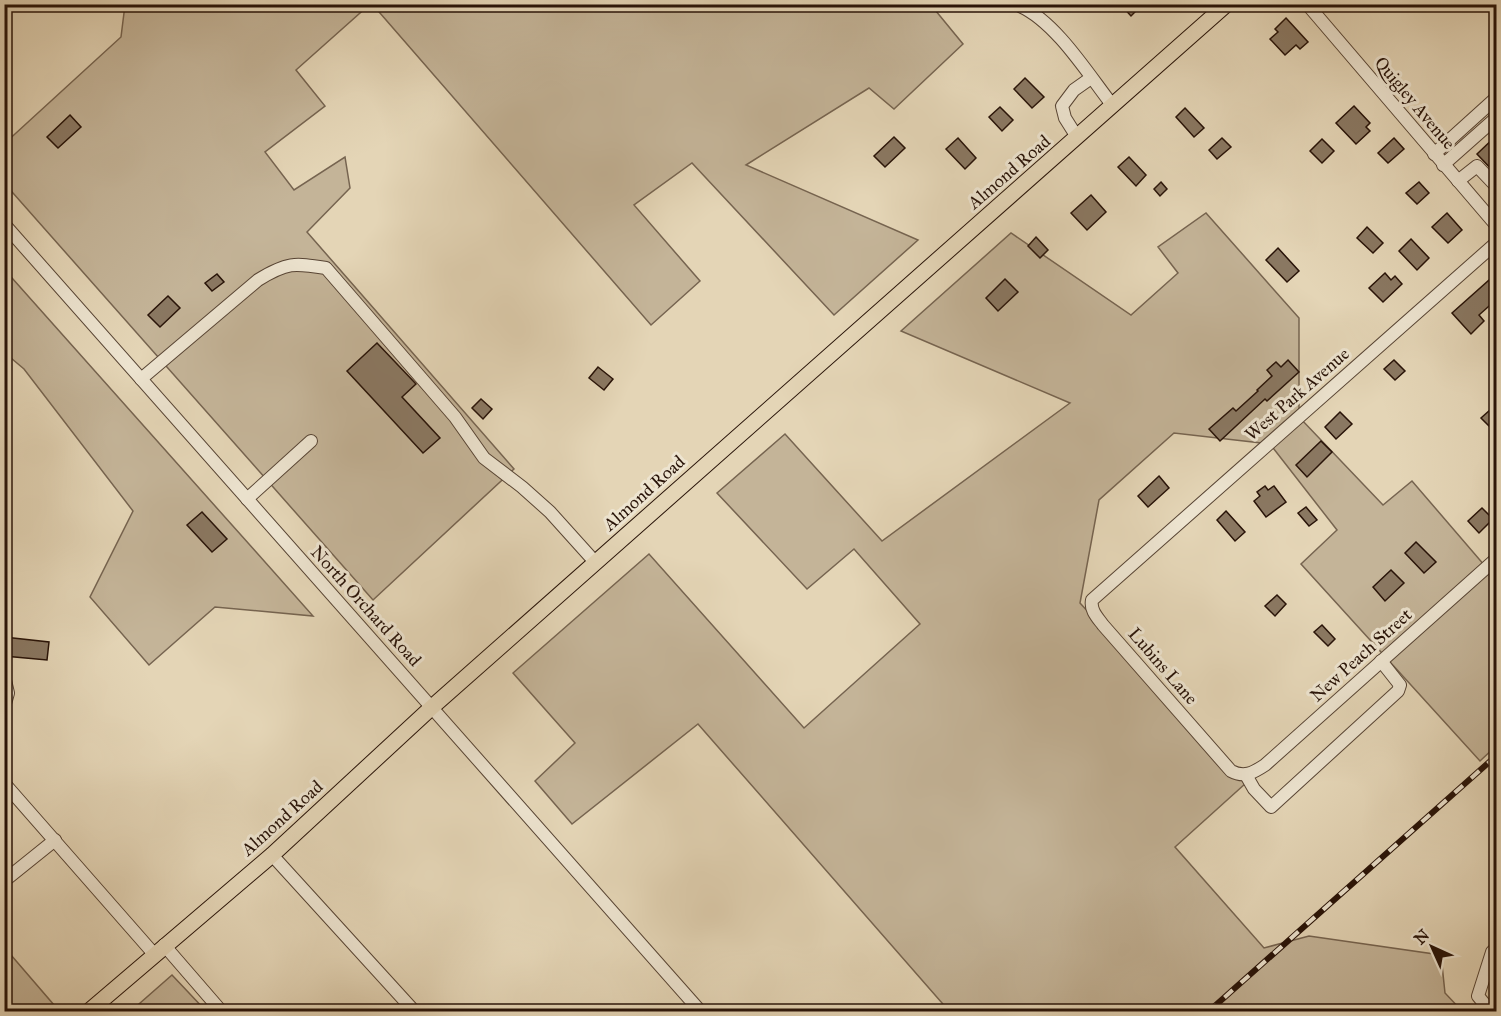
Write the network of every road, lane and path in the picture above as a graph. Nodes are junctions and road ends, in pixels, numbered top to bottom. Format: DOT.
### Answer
graph roads {
  1 [pos="1227,4"];
  2 [pos="1307,4"];
  3 [pos="1020,6"];
  4 [pos="1091,78"];
  5 [pos="1497,98"];
  6 [pos="1113,106"];
  7 [pos="1497,118"];
  8 [pos="1077,137"];
  9 [pos="1434,154"];
  10 [pos="1443,165"];
  11 [pos="1458,182"];
  12 [pos="1497,186"];
  13 [pos="4,224"];
  14 [pos="1497,225"];
  15 [pos="1497,243"];
  16 [pos="141,379"];
  17 [pos="311,441"];
  18 [pos="247,499"];
  19 [pos="1497,559"];
  20 [pos="595,562"];
  21 [pos="1123,573"];
  22 [pos="1381,661"];
  23 [pos="4,676"];
  24 [pos="4,707"];
  25 [pos="432,708"];
  26 [pos="1246,775"];
  27 [pos="4,783"];
  28 [pos="55,840"];
  29 [pos="272,855"];
  30 [pos="4,881"];
  31 [pos="1497,948"];
  32 [pos="159,949"];
  33 [pos="88,1011"];
  34 [pos="222,1011"];
  35 [pos="415,1011"];
  36 [pos="701,1011"];
  37 [pos="1491,1011"];
  1 -- 6 [label="main road, Almond Road"];
  2 -- 9 [label="street, Quigley Avenue"];
  3 -- 4 [label="street"];
  4 -- 6 [label="street"];
  4 -- 8 [label="street"];
  5 -- 9 [label="street"];
  6 -- 8 [label="main road, Almond Road"];
  7 -- 10 [label="street"];
  8 -- 20 [label="main road, Almond Road"];
  9 -- 10 [label="street, Quigley Avenue"];
  10 -- 11 [label="street, Quigley Avenue"];
  11 -- 12 [label="street"];
  11 -- 14 [label="street, Quigley Avenue"];
  13 -- 16 [label="street, North Orchard Road"];
  15 -- 21 [label="street, West Park Avenue"];
  16 -- 18 [label="street, North Orchard Road"];
  16 -- 20 [label="street"];
  17 -- 18 [label="street"];
  18 -- 25 [label="street, North Orchard Road"];
  19 -- 22 [label="street, New Peach Street"];
  20 -- 25 [label="main road, Almond Road"];
  21 -- 26 [label="street, Lubins Lane"];
  22 -- 26 [label="street, New Peach Street"];
  22 -- 26 [label="street"];
  23 -- 24 [label="street"];
  25 -- 29 [label="main road, Almond Road"];
  25 -- 36 [label="street, North Orchard Road"];
  27 -- 28 [label="street"];
  28 -- 30 [label="street"];
  28 -- 32 [label="street"];
  29 -- 32 [label="main road, Almond Road"];
  29 -- 35 [label="street"];
  31 -- 37 [label="street"];
  32 -- 33 [label="main road, Almond Road"];
  32 -- 34 [label="street"];
}
